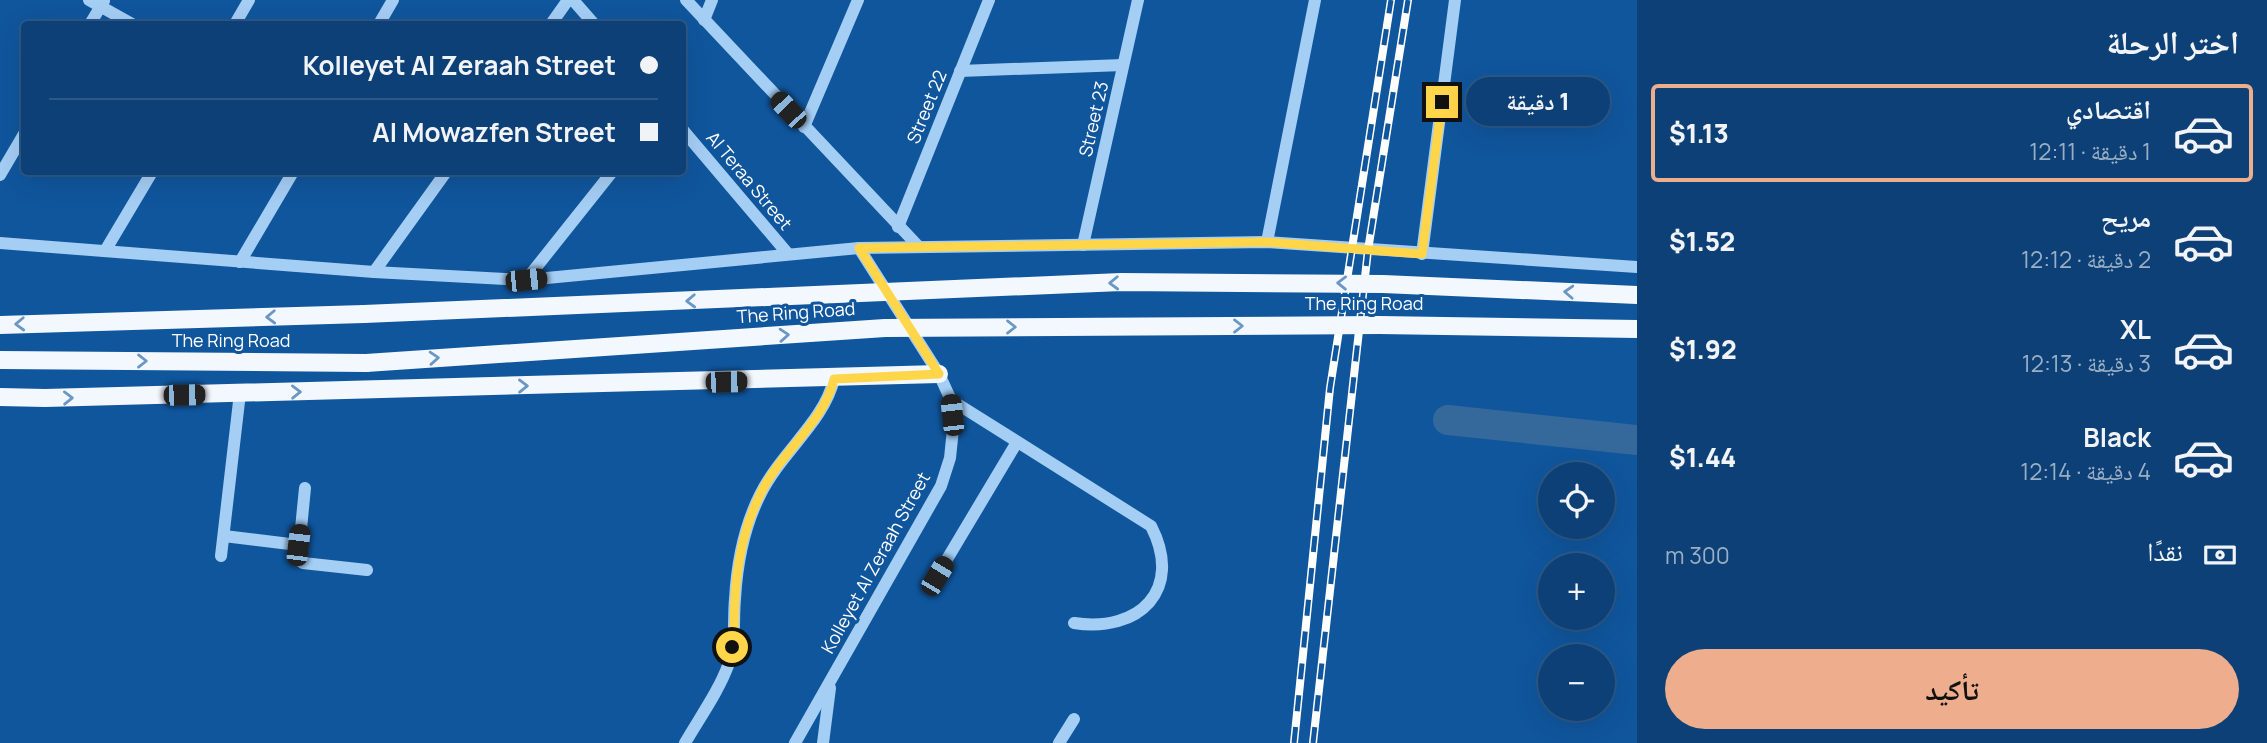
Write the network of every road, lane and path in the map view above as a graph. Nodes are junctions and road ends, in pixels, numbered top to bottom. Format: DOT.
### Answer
graph roads {
  1 [pos="249,0"];
  2 [pos="393,0"];
  3 [pos="571,0"];
  4 [pos="686,0"];
  5 [pos="712,0"];
  6 [pos="858,0"];
  7 [pos="989,0"];
  8 [pos="1138,0"];
  9 [pos="1315,0"];
  10 [pos="1455,0"];
  11 [pos="98,2"];
  12 [pos="704,19"];
  13 [pos="91,21"];
  14 [pos="127,21"];
  15 [pos="237,21"];
  16 [pos="381,21"];
  17 [pos="554,21"];
  18 [pos="591,21"];
  19 [pos="1124,65"];
  20 [pos="960,71"];
  21 [pos="804,127"];
  22 [pos="686,134"];
  23 [pos="21,139"];
  24 [pos="0,175"];
  25 [pos="150,175"];
  26 [pos="291,175"];
  27 [pos="444,175"];
  28 [pos="610,175"];
  29 [pos="898,227"];
  30 [pos="1268,242"];
  31 [pos="0,243"];
  32 [pos="1083,245"];
  33 [pos="919,247"];
  34 [pos="859,248"];
  35 [pos="106,251"];
  36 [pos="788,254"];
  37 [pos="1422,254"];
  38 [pos="240,262"];
  39 [pos="1637,267"];
  40 [pos="374,272"];
  41 [pos="526,280"];
  42 [pos="1637,295"];
  43 [pos="0,325"];
  44 [pos="1637,329"];
  45 [pos="0,360"];
  46 [pos="939,374"];
  47 [pos="834,379"];
  48 [pos="240,393"];
  49 [pos="0,397"];
  50 [pos="951,400"];
  51 [pos="1017,442"];
  52 [pos="305,488"];
  53 [pos="224,536"];
  54 [pos="298,545"];
  55 [pos="221,556"];
  56 [pos="367,570"];
  57 [pos="937,576"];
  58 [pos="1073,623"];
  59 [pos="831,681"];
  60 [pos="1074,719"];
  61 [pos="685,743"];
  62 [pos="795,743"];
  63 [pos="823,743"];
  64 [pos="1059,743"];
  1 -- 15 [label="street"];
  2 -- 16 [label="street"];
  3 -- 17 [label="street"];
  3 -- 18 [label="street"];
  4 -- 12 [label="street"];
  5 -- 12 [label="street"];
  6 -- 21 [label="street"];
  7 -- 20 [label="street, Street 22"];
  8 -- 19 [label="street, Street 23"];
  9 -- 30 [label="street"];
  10 -- 37 [label="street"];
  11 -- 13 [label="street"];
  11 -- 14 [label="street"];
  12 -- 21 [label="street"];
  19 -- 20 [label="street"];
  19 -- 32 [label="street, Street 23"];
  20 -- 29 [label="street, Street 22"];
  21 -- 29 [label="street"];
  22 -- 36 [label="street, Al Teraa Street"];
  23 -- 24 [label="street"];
  25 -- 35 [label="street"];
  26 -- 38 [label="street"];
  27 -- 40 [label="street"];
  28 -- 41 [label="street"];
  29 -- 33 [label="street"];
  30 -- 32 [label="street"];
  30 -- 37 [label="street"];
  31 -- 35 [label="street"];
  32 -- 33 [label="street"];
  33 -- 34 [label="street"];
  34 -- 36 [label="street"];
  34 -- 46 [label="street, Kolleyet Al Zeraah Street"];
  35 -- 38 [label="street"];
  36 -- 41 [label="street"];
  37 -- 39 [label="street"];
  38 -- 40 [label="street"];
  40 -- 41 [label="street"];
  42 -- 43 [label="main road, The Ring Road, one-way, bridge"];
  45 -- 44 [label="main road, The Ring Road, one-way, bridge"];
  46 -- 47 [label="main road"];
  46 -- 50 [label="street, Kolleyet Al Zeraah Street"];
  48 -- 47 [label="main road, one-way"];
  47 -- 61 [label="street"];
  49 -- 48 [label="main road, one-way"];
  48 -- 53 [label="street"];
  50 -- 51 [label="street"];
  50 -- 59 [label="street, Kolleyet Al Zeraah Street"];
  51 -- 57 [label="street"];
  51 -- 58 [label="street"];
  52 -- 54 [label="street"];
  53 -- 54 [label="street"];
  53 -- 55 [label="street"];
  54 -- 56 [label="street"];
  59 -- 62 [label="street, Kolleyet Al Zeraah Street"];
  59 -- 63 [label="street"];
  60 -- 64 [label="street"];
}
